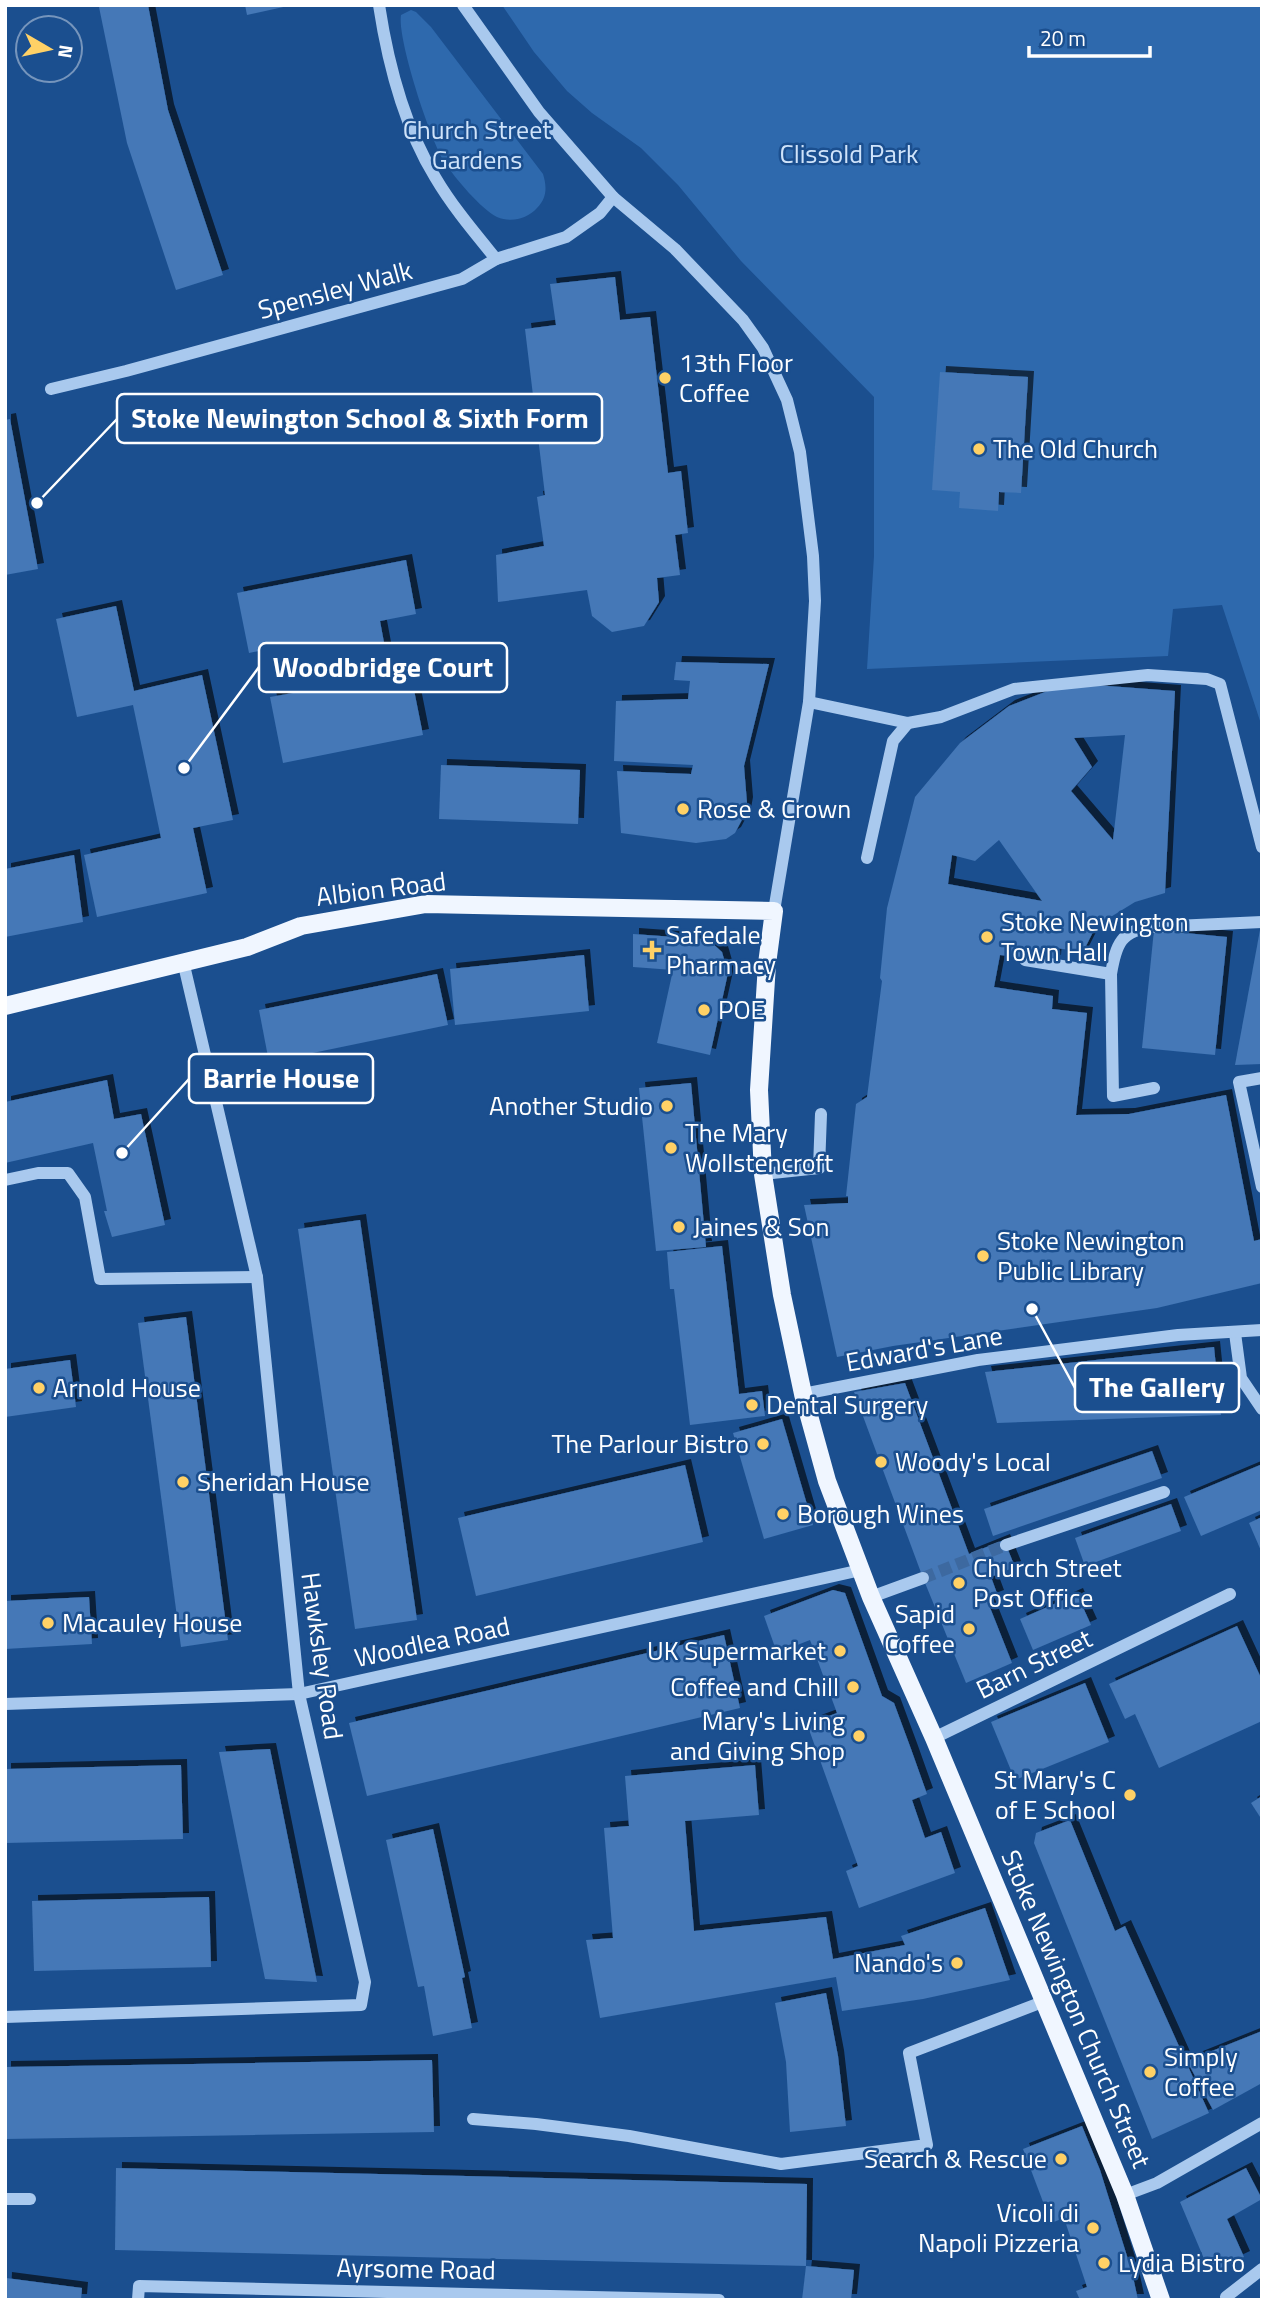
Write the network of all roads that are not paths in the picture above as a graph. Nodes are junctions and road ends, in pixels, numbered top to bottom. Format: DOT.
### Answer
graph roads {
  1 [pos="379,5"];
  2 [pos="463,5"];
  3 [pos="613,197"];
  4 [pos="496,259"];
  5 [pos="51,389"];
  6 [pos="809,702"];
  7 [pos="908,723"];
  8 [pos="1262,847"];
  9 [pos="867,858"];
  10 [pos="774,911"];
  11 [pos="1262,922"];
  12 [pos="1025,960"];
  13 [pos="183,961"];
  14 [pos="1111,974"];
  15 [pos="5,1006"];
  16 [pos="1262,1078"];
  17 [pos="1154,1088"];
  18 [pos="821,1114"];
  19 [pos="763,1174"];
  20 [pos="5,1180"];
  21 [pos="1262,1188"];
  22 [pos="257,1277"];
  23 [pos="1262,1330"];
  24 [pos="1235,1333"];
  25 [pos="803,1394"];
  26 [pos="1262,1409"];
  27 [pos="1164,1492"];
  28 [pos="1006,1545"];
  29 [pos="861,1570"];
  30 [pos="923,1578"];
  31 [pos="1230,1594"];
  32 [pos="872,1597"];
  33 [pos="299,1695"];
  34 [pos="5,1703"];
  35 [pos="934,1738"];
  36 [pos="1045,2001"];
  37 [pos="5,2017"];
  38 [pos="473,2119"];
  39 [pos="1262,2123"];
  40 [pos="1125,2195"];
  41 [pos="5,2199"];
  42 [pos="30,2199"];
  43 [pos="1262,2269"];
  44 [pos="1226,2297"];
  45 [pos="712,2299"];
  46 [pos="138,2300"];
  47 [pos="1161,2300"];
  1 -- 4 [label="street"];
  2 -- 3 [label="street, Stoke Newington Church Street"];
  3 -- 4 [label="street, Spensley Walk"];
  3 -- 6 [label="street, Stoke Newington Church Street"];
  4 -- 5 [label="street, Spensley Walk"];
  6 -- 7 [label="street"];
  6 -- 10 [label="street, Stoke Newington Church Street"];
  7 -- 8 [label="street"];
  7 -- 9 [label="street"];
  10 -- 13 [label="main road, Albion Road"];
  10 -- 19 [label="main road, Stoke Newington Church Street"];
  11 -- 14 [label="street"];
  12 -- 14 [label="street"];
  13 -- 15 [label="main road, Albion Road"];
  13 -- 22 [label="street, Hawksley Road"];
  14 -- 17 [label="street"];
  16 -- 21 [label="street"];
  18 -- 19 [label="street"];
  19 -- 25 [label="main road, Stoke Newington Church Street"];
  20 -- 22 [label="street"];
  22 -- 33 [label="street, Hawksley Road"];
  23 -- 24 [label="street, Edward's Lane"];
  24 -- 25 [label="street, Edward's Lane"];
  24 -- 26 [label="street"];
  25 -- 29 [label="main road, Stoke Newington Church Street"];
  27 -- 28 [label="street"];
  29 -- 32 [label="main road, Stoke Newington Church Street"];
  29 -- 33 [label="street, Woodlea Road"];
  30 -- 32 [label="street"];
  31 -- 35 [label="street, Barn Street"];
  32 -- 35 [label="main road, Stoke Newington Church Street"];
  33 -- 34 [label="street, Woodlea Road"];
  33 -- 37 [label="street, Hawksley Road"];
  35 -- 36 [label="main road, Stoke Newington Church Street"];
  36 -- 38 [label="street"];
  36 -- 40 [label="main road, Stoke Newington Church Street"];
  39 -- 40 [label="street"];
  40 -- 47 [label="main road, Stoke Newington Church Street"];
  41 -- 42 [label="street"];
  43 -- 44 [label="street"];
  45 -- 46 [label="street, Ayrsome Road"];
}
